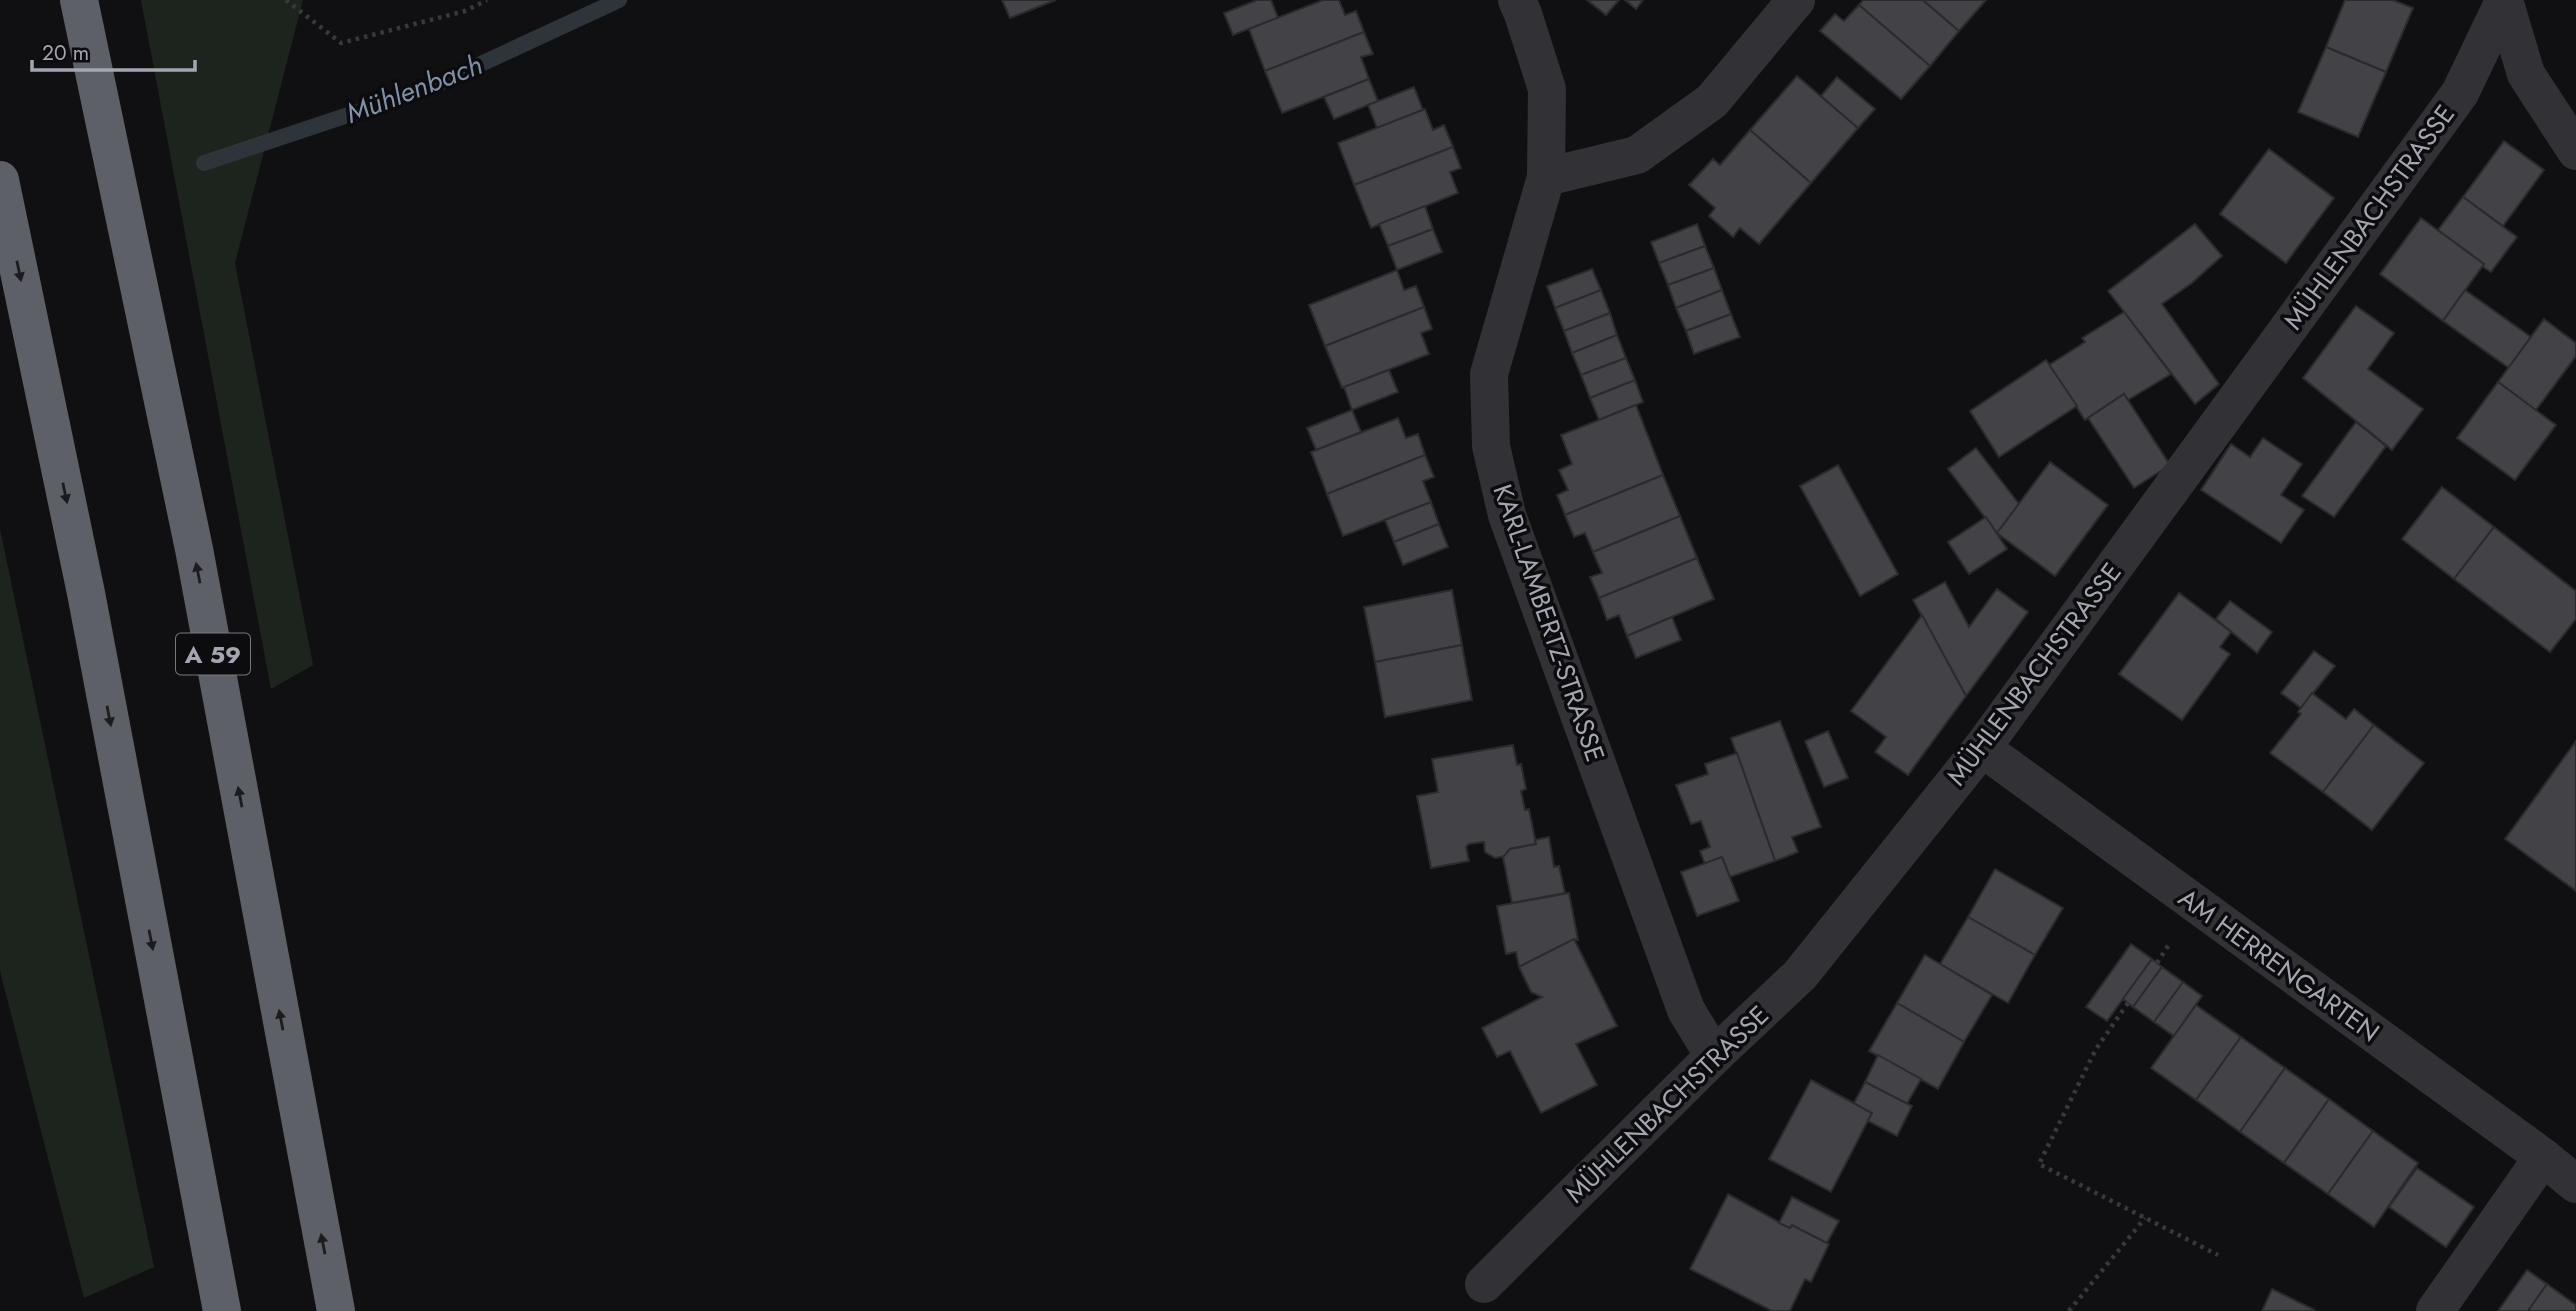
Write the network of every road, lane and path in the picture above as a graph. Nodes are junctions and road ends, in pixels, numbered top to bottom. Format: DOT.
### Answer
graph roads {
  1 [pos="79,0"];
  2 [pos="286,0"];
  3 [pos="487,0"];
  4 [pos="1517,0"];
  5 [pos="1796,0"];
  6 [pos="2504,0"];
  7 [pos="2522,0"];
  8 [pos="2576,152"];
  9 [pos="1546,177"];
  10 [pos="0,180"];
  11 [pos="1982,748"];
  12 [pos="2128,1003"];
  13 [pos="1714,1056"];
  14 [pos="2543,1157"];
  15 [pos="2576,1184"];
  16 [pos="2145,1218"];
  17 [pos="2218,1255"];
  18 [pos="1484,1284"];
  19 [pos="222,1311"];
  20 [pos="336,1311"];
  21 [pos="2069,1311"];
  22 [pos="2435,1311"];
  20 -- 1 [label="highway, A 59, one-way"];
  2 -- 3 [label="path"];
  4 -- 9 [label="street, KARL-LAMBERTZ-STRASSE"];
  5 -- 9 [label="street"];
  6 -- 7 [label="street"];
  6 -- 8 [label="street"];
  6 -- 11 [label="street, MÜHLENBACHSTRASSE"];
  9 -- 13 [label="street, KARL-LAMBERTZ-STRASSE"];
  10 -- 19 [label="highway, one-way"];
  11 -- 13 [label="street, MÜHLENBACHSTRASSE"];
  11 -- 14 [label="street, AM HERRENGARTEN"];
  12 -- 16 [label="path"];
  13 -- 18 [label="street, MÜHLENBACHSTRASSE"];
  14 -- 15 [label="street, AM HERRENGARTEN"];
  14 -- 22 [label="street"];
  16 -- 17 [label="path"];
  16 -- 21 [label="path"];
}
